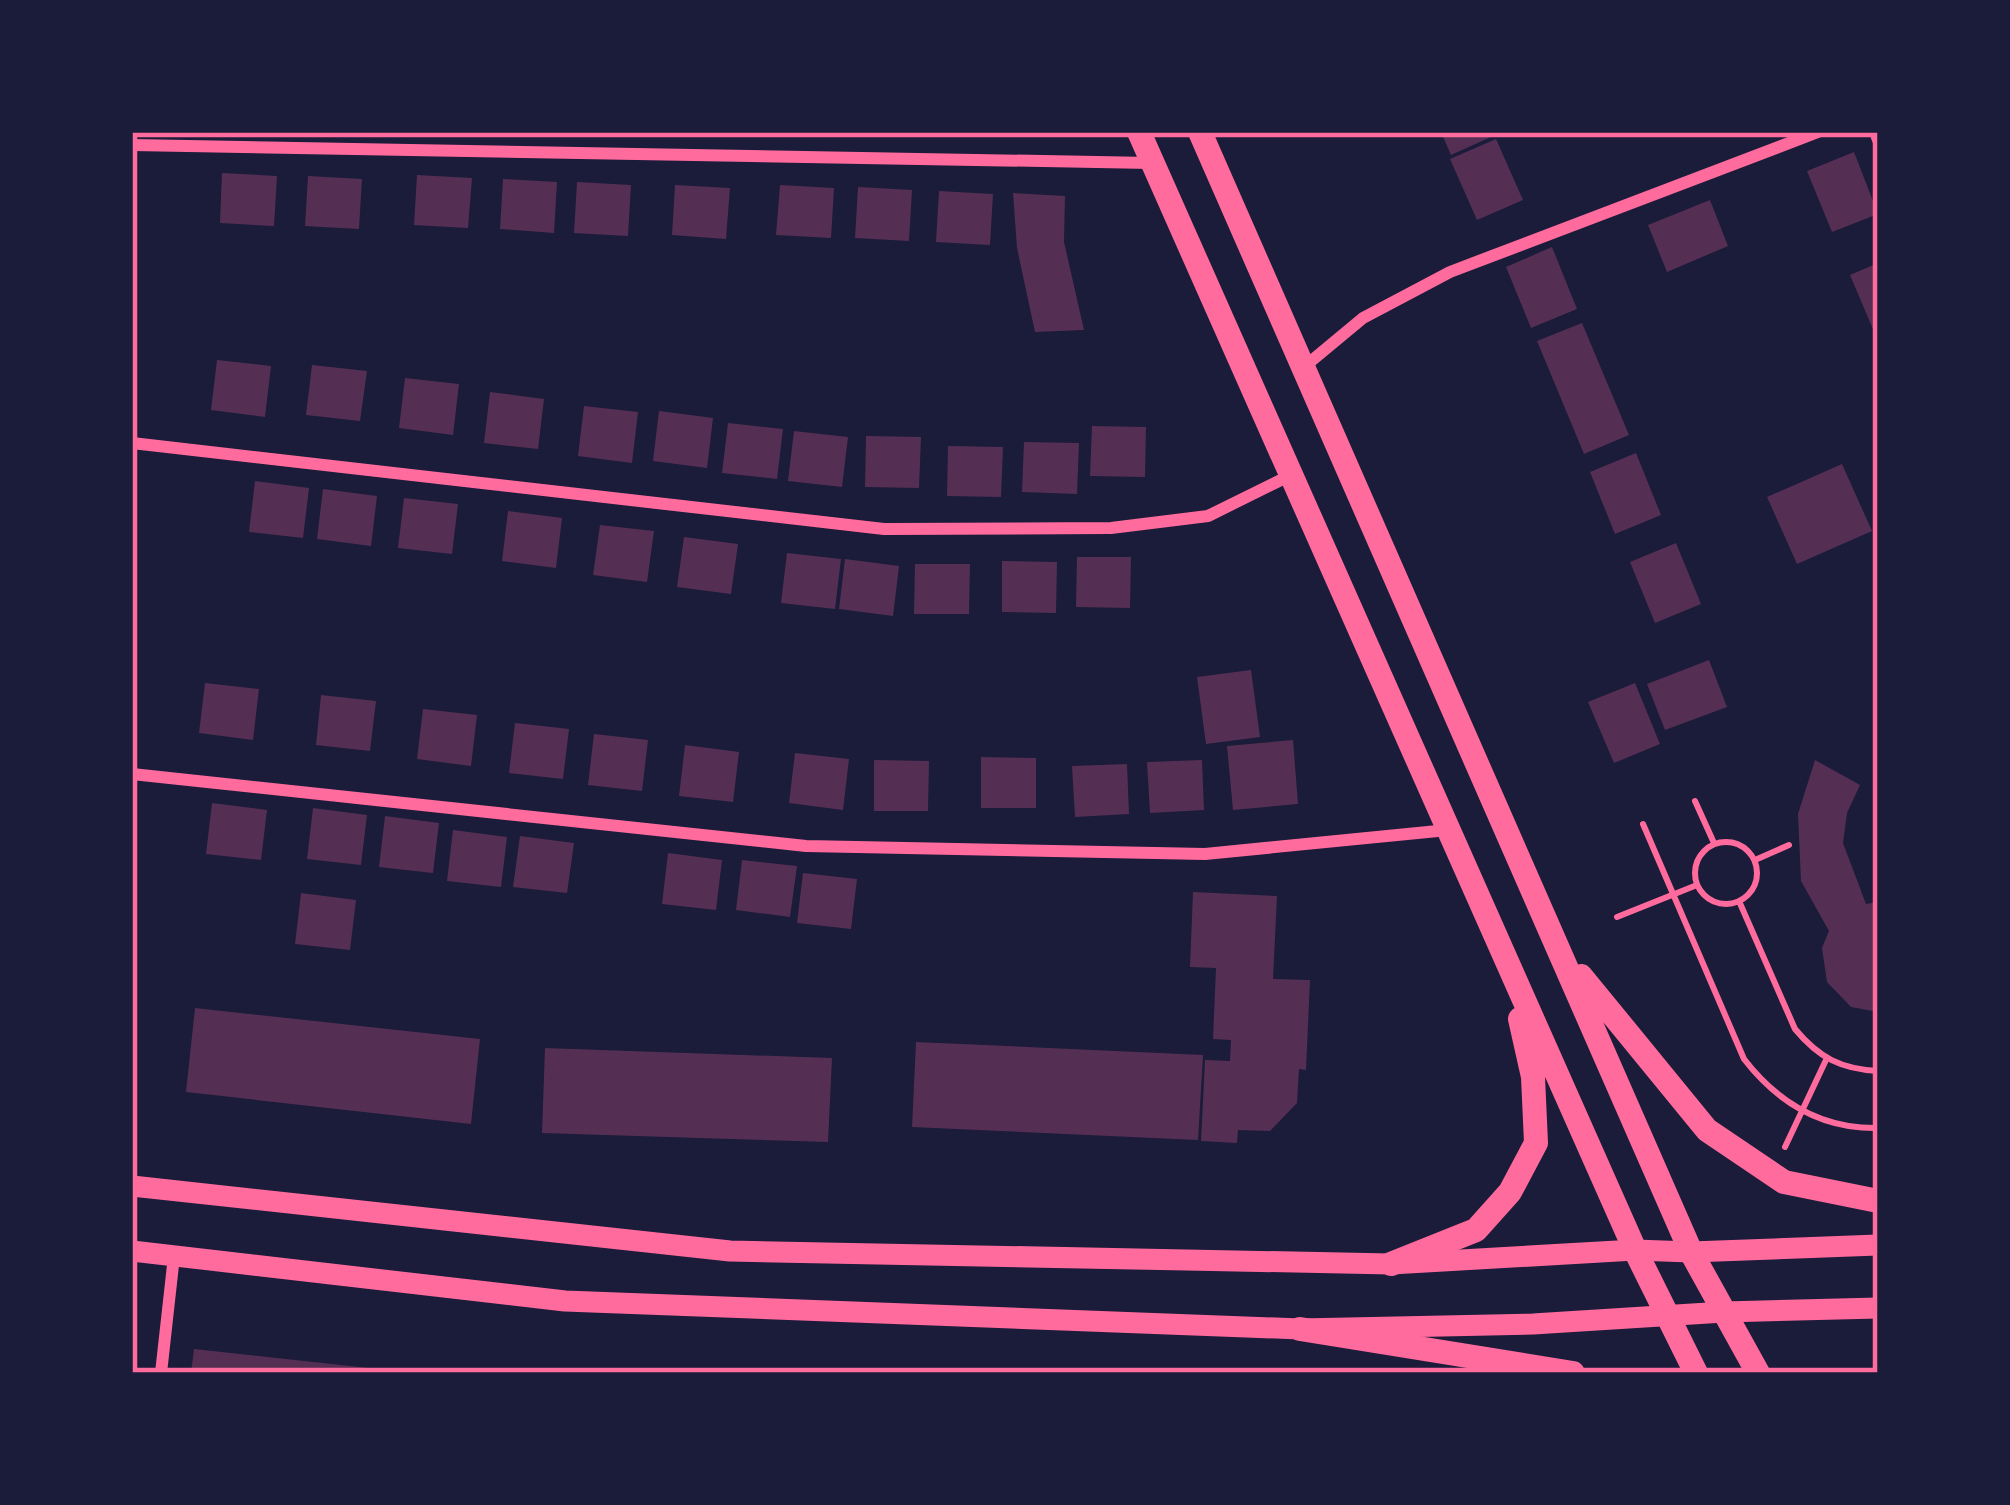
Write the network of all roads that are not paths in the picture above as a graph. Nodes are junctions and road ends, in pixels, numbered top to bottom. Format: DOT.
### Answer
graph roads {
  1 [pos="1139,132"];
  2 [pos="1200,132"];
  3 [pos="1818,132"];
  4 [pos="132,146"];
  5 [pos="1152,163"];
  6 [pos="1304,367"];
  7 [pos="132,442"];
  8 [pos="1289,476"];
  9 [pos="132,774"];
  10 [pos="1448,830"];
  11 [pos="1561,951"];
  12 [pos="1510,970"];
  13 [pos="132,1186"];
  14 [pos="1878,1202"];
  15 [pos="1878,1245"];
  16 [pos="1635,1250"];
  17 [pos="132,1251"];
  18 [pos="1691,1252"];
  19 [pos="174,1256"];
  20 [pos="1391,1264"];
  21 [pos="1878,1308"];
  22 [pos="1724,1312"];
  23 [pos="1670,1316"];
  24 [pos="1300,1329"];
  25 [pos="161,1373"];
  26 [pos="1573,1373"];
  27 [pos="1696,1373"];
  28 [pos="1758,1373"];
  1 -- 5 [label="highway"];
  2 -- 6 [label="highway"];
  3 -- 6 [label="street"];
  4 -- 5 [label="street"];
  5 -- 8 [label="highway"];
  6 -- 11 [label="highway"];
  7 -- 8 [label="street"];
  8 -- 10 [label="highway"];
  9 -- 10 [label="street"];
  10 -- 12 [label="highway"];
  11 -- 14 [label="highway"];
  11 -- 18 [label="highway"];
  12 -- 16 [label="highway"];
  12 -- 20 [label="highway"];
  13 -- 20 [label="main road"];
  15 -- 18 [label="main road"];
  16 -- 18 [label="main road"];
  16 -- 20 [label="main road"];
  16 -- 23 [label="highway"];
  17 -- 19 [label="main road"];
  18 -- 22 [label="highway"];
  19 -- 24 [label="main road"];
  19 -- 25 [label="street"];
  21 -- 22 [label="main road"];
  22 -- 23 [label="main road"];
  22 -- 28 [label="highway"];
  23 -- 24 [label="main road"];
  23 -- 27 [label="highway"];
  24 -- 26 [label="highway"];
}
